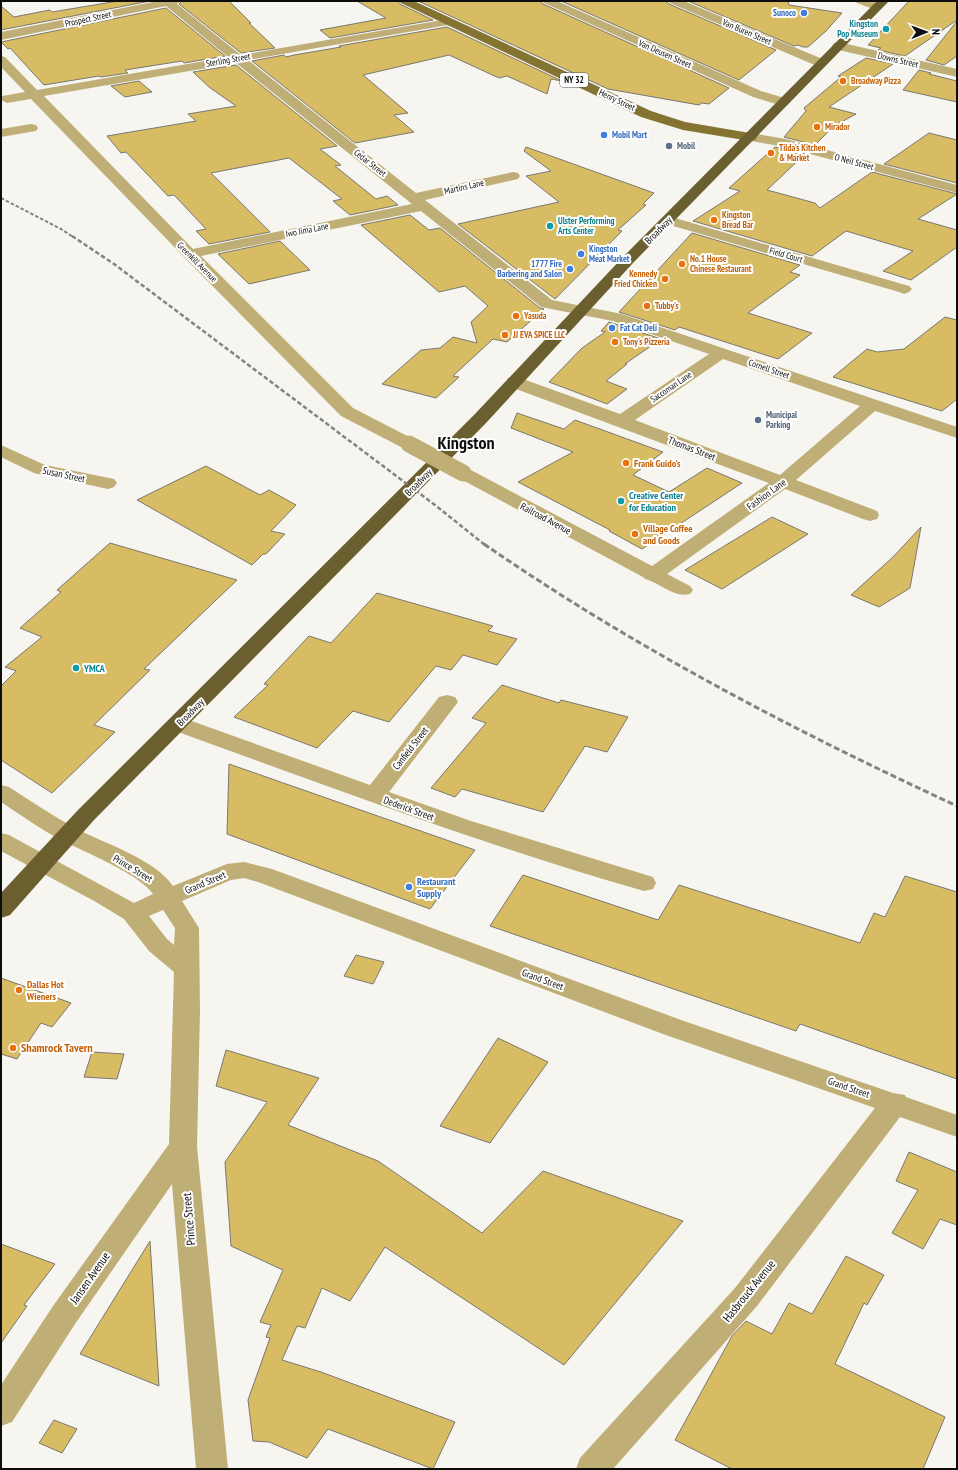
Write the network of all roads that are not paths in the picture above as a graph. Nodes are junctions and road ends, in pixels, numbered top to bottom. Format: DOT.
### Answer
graph roads {
  1 [pos="170,1"];
  2 [pos="405,1"];
  3 [pos="548,1"];
  4 [pos="674,1"];
  5 [pos="861,1"];
  6 [pos="880,4"];
  7 [pos="448,22"];
  8 [pos="1,36"];
  9 [pos="838,46"];
  10 [pos="238,58"];
  11 [pos="1,60"];
  12 [pos="821,63"];
  13 [pos="957,74"];
  14 [pos="34,94"];
  15 [pos="7,99"];
  16 [pos="783,102"];
  17 [pos="31,128"];
  18 [pos="1,133"];
  19 [pos="750,137"];
  20 [pos="513,176"];
  21 [pos="957,190"];
  22 [pos="419,202"];
  23 [pos="668,220"];
  24 [pos="189,254"];
  25 [pos="904,289"];
  26 [pos="581,310"];
  27 [pos="721,353"];
  28 [pos="514,382"];
  29 [pos="873,404"];
  30 [pos="622,421"];
  31 [pos="957,433"];
  32 [pos="409,444"];
  33 [pos="1,450"];
  34 [pos="783,482"];
  35 [pos="108,483"];
  36 [pos="870,515"];
  37 [pos="652,575"];
  38 [pos="683,590"];
  39 [pos="447,702"];
  40 [pos="178,724"];
  41 [pos="1,792"];
  42 [pos="374,794"];
  43 [pos="68,834"];
  44 [pos="1,841"];
  45 [pos="43,863"];
  46 [pos="644,882"];
  47 [pos="168,898"];
  48 [pos="1,908"];
  49 [pos="133,913"];
  50 [pos="186,968"];
  51 [pos="895,1103"];
  52 [pos="957,1126"];
  53 [pos="183,1146"];
  54 [pos="1,1412"];
  55 [pos="212,1469"];
  56 [pos="592,1469"];
  1 -- 8 [label="street, Prospect Street"];
  1 -- 10 [label="street, Cedar Street"];
  2 -- 7 [label="main road, Henry Street / NY 32"];
  3 -- 16 [label="street, Van Deusen Street"];
  4 -- 12 [label="street, Van Buren Street"];
  5 -- 6 [label="street"];
  6 -- 9 [label="highway, Broadway"];
  7 -- 10 [label="street, Sterling Street"];
  7 -- 19 [label="main road, Henry Street / NY 32"];
  9 -- 12 [label="highway, Broadway"];
  9 -- 13 [label="street, Downs Street"];
  10 -- 14 [label="street, Sterling Street"];
  10 -- 22 [label="street, Cedar Street"];
  11 -- 14 [label="street, Greenkill Avenue"];
  12 -- 16 [label="highway, Broadway"];
  14 -- 15 [label="street, Sterling Street"];
  14 -- 24 [label="street, Greenkill Avenue"];
  16 -- 19 [label="highway, Broadway"];
  17 -- 18 [label="street"];
  19 -- 21 [label="street, O Neil Street"];
  19 -- 23 [label="highway, Broadway"];
  20 -- 22 [label="street, Martins Lane"];
  22 -- 24 [label="street, Iwo Jima Lane"];
  22 -- 26 [label="street, Cedar Street"];
  23 -- 25 [label="street, Field Court"];
  23 -- 26 [label="highway, Broadway"];
  24 -- 32 [label="street, Greenkill Avenue"];
  26 -- 27 [label="street, Cornell Street"];
  26 -- 28 [label="highway, Broadway"];
  27 -- 29 [label="street, Cornell Street"];
  27 -- 30 [label="street, Saccoman Lane"];
  28 -- 30 [label="street, Thomas Street"];
  28 -- 40 [label="highway, Broadway"];
  29 -- 31 [label="street, Cornell Street"];
  29 -- 34 [label="street, Fashion Lane"];
  30 -- 34 [label="street, Thomas Street"];
  32 -- 37 [label="street, Railroad Avenue, bridge"];
  33 -- 35 [label="street, Susan Street"];
  34 -- 36 [label="street, Thomas Street"];
  34 -- 37 [label="street, Fashion Lane"];
  37 -- 38 [label="street, Railroad Avenue"];
  39 -- 42 [label="street, Canfield Street"];
  40 -- 42 [label="street, Dederick Street"];
  40 -- 43 [label="highway, Broadway"];
  41 -- 43 [label="street, Prince Street"];
  42 -- 46 [label="street, Dederick Street"];
  43 -- 45 [label="highway, Broadway"];
  43 -- 47 [label="street, Prince Street"];
  44 -- 45 [label="street"];
  45 -- 48 [label="highway, Broadway"];
  45 -- 49 [label="street"];
  47 -- 49 [label="street, Grand Street"];
  47 -- 50 [label="street, Prince Street"];
  47 -- 51 [label="street, Grand Street"];
  49 -- 50 [label="street"];
  50 -- 53 [label="street, Prince Street"];
  51 -- 52 [label="street, Grand Street"];
  51 -- 56 [label="street, Hasbrouck Avenue"];
  53 -- 54 [label="street, Jansen Avenue"];
  53 -- 55 [label="street, Prince Street"];
}
